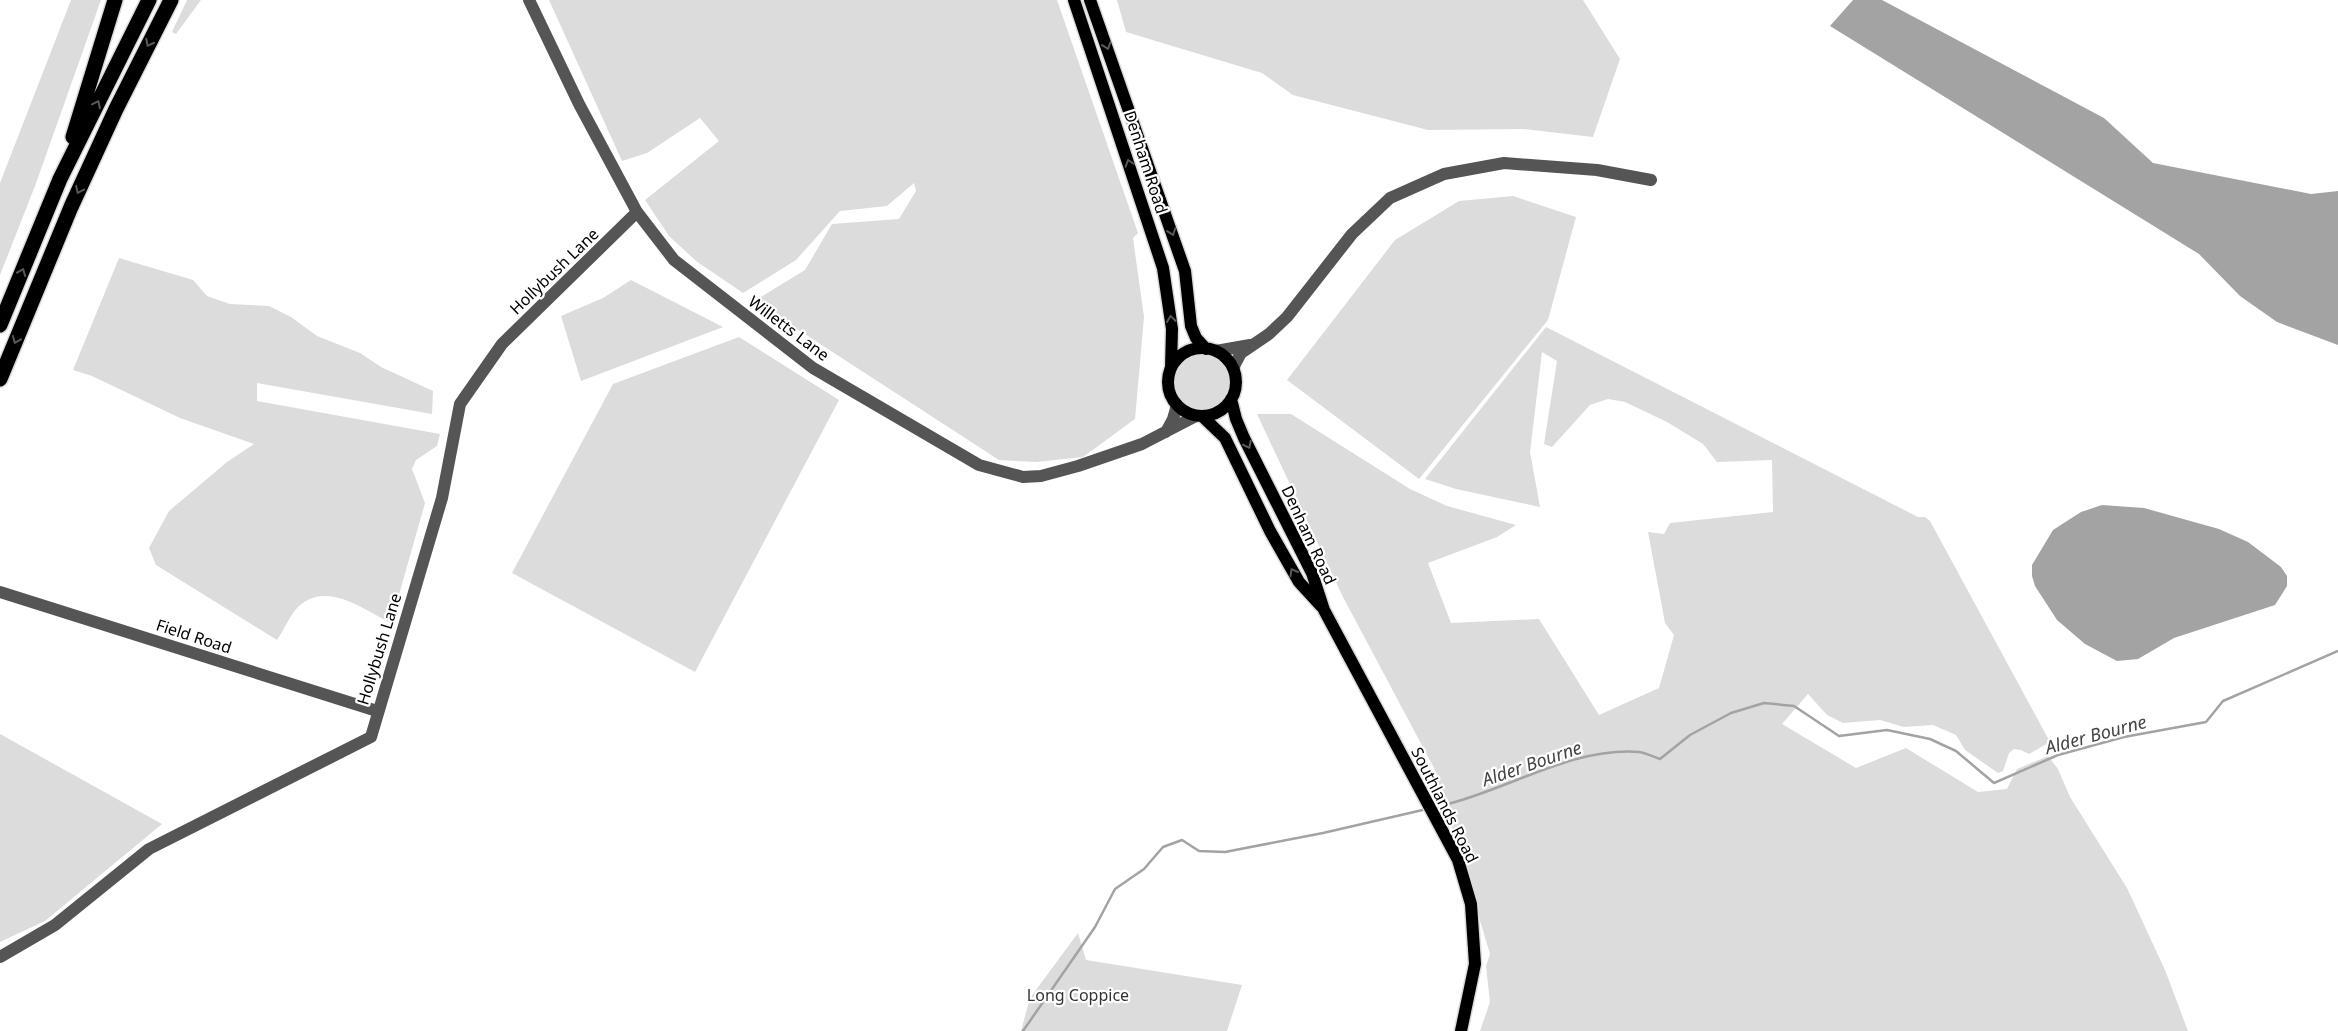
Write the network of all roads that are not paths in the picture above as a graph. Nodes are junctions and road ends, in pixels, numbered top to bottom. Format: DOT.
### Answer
graph roads {
  1 [pos="115,0"];
  2 [pos="148,0"];
  3 [pos="171,0"];
  4 [pos="529,0"];
  5 [pos="1074,0"];
  6 [pos="1090,0"];
  7 [pos="60,179"];
  8 [pos="1651,180"];
  9 [pos="637,212"];
  10 [pos="0,325"];
  11 [pos="1250,345"];
  12 [pos="1211,350"];
  13 [pos="1172,368"];
  14 [pos="1232,368"];
  15 [pos="0,379"];
  16 [pos="1232,399"];
  17 [pos="1177,405"];
  18 [pos="1199,416"];
  19 [pos="1166,432"];
  20 [pos="0,592"];
  21 [pos="1324,610"];
  22 [pos="377,711"];
  23 [pos="0,957"];
  24 [pos="1461,1031"];
  1 -- 7 [label="highway"];
  7 -- 2 [label="highway, one-way"];
  3 -- 15 [label="highway, one-way"];
  4 -- 9 [label="street, Willetts Lane"];
  13 -- 5 [label="main road, Denham Road, one-way"];
  6 -- 12 [label="main road, Denham Road, one-way"];
  10 -- 7 [label="highway, one-way"];
  8 -- 11 [label="street"];
  9 -- 19 [label="street, Willetts Lane"];
  9 -- 22 [label="street, Hollybush Lane"];
  11 -- 12 [label="street"];
  11 -- 14 [label="street"];
  12 -- 13 [label="main road"];
  12 -- 14 [label="main road"];
  13 -- 17 [label="main road"];
  14 -- 16 [label="main road"];
  16 -- 18 [label="main road"];
  16 -- 21 [label="main road, Denham Road, one-way"];
  17 -- 18 [label="main road"];
  17 -- 19 [label="street"];
  18 -- 19 [label="street, Willetts Lane"];
  21 -- 18 [label="main road, Denham Road, one-way"];
  20 -- 22 [label="street, Field Road"];
  21 -- 24 [label="main road, Southlands Road"];
  22 -- 23 [label="street, Hollybush Lane"];
}
